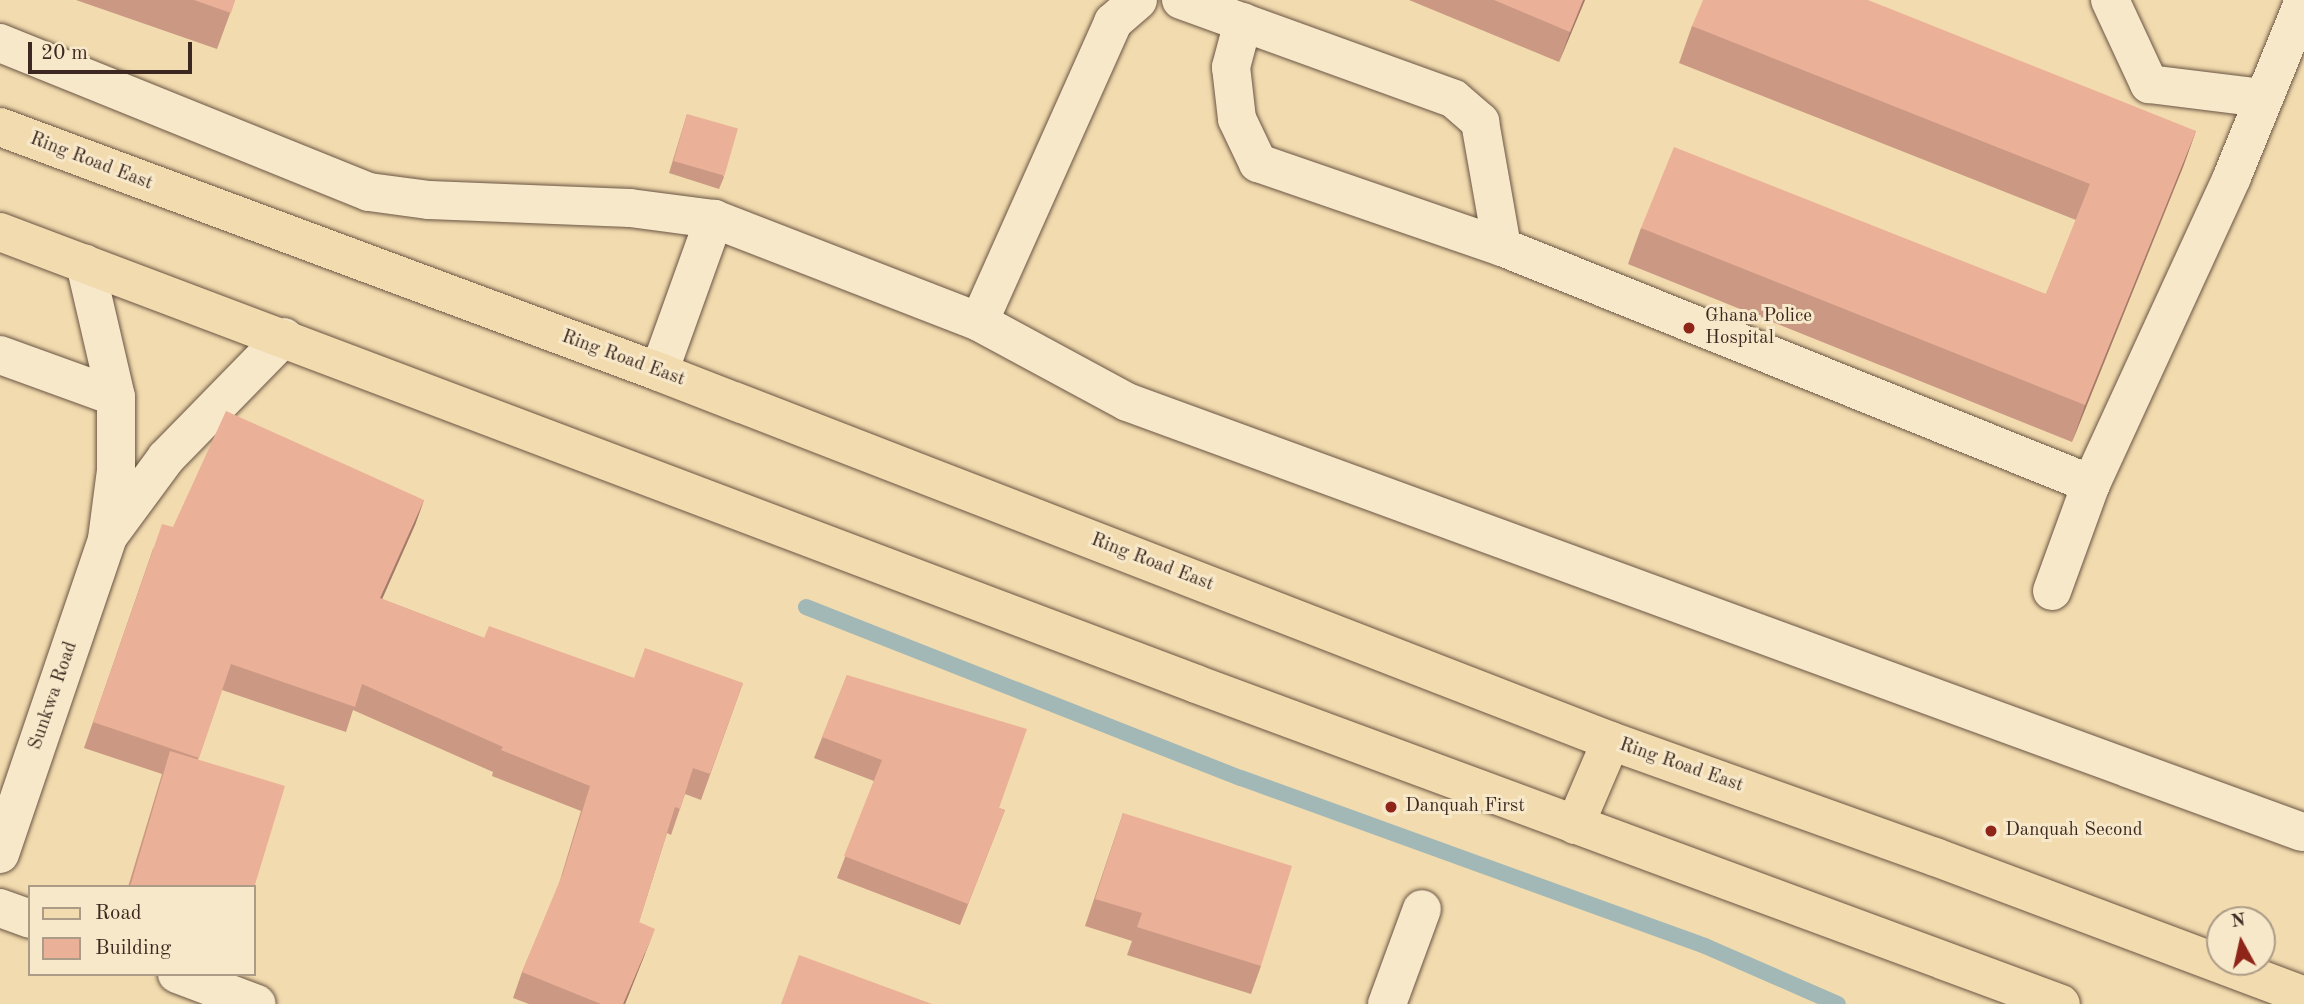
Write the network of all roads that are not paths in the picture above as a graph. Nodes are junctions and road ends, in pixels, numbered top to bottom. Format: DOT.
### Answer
graph roads {
  1 [pos="1138,0"];
  2 [pos="1181,0"];
  3 [pos="2110,0"];
  4 [pos="2304,1"];
  5 [pos="1243,22"];
  6 [pos="0,43"];
  7 [pos="2261,98"];
  8 [pos="0,127"];
  9 [pos="713,219"];
  10 [pos="0,232"];
  11 [pos="1502,247"];
  12 [pos="85,264"];
  13 [pos="979,321"];
  14 [pos="285,337"];
  15 [pos="0,355"];
  16 [pos="659,372"];
  17 [pos="116,397"];
  18 [pos="2091,484"];
  19 [pos="107,539"];
  20 [pos="2052,591"];
  21 [pos="1611,741"];
  22 [pos="1575,825"];
  23 [pos="2302,832"];
  24 [pos="0,853"];
  25 [pos="0,908"];
  26 [pos="1422,909"];
  27 [pos="28,918"];
  28 [pos="182,976"];
  29 [pos="2304,996"];
  30 [pos="257,1004"];
  31 [pos="1387,1004"];
  32 [pos="2061,1004"];
  1 -- 13 [label="street"];
  2 -- 5 [label="street"];
  3 -- 7 [label="street"];
  4 -- 7 [label="street"];
  5 -- 11 [label="street"];
  5 -- 11 [label="street"];
  6 -- 9 [label="street"];
  7 -- 18 [label="street"];
  8 -- 16 [label="main road, Ring Road East"];
  9 -- 13 [label="street"];
  9 -- 16 [label="street"];
  10 -- 12 [label="main road"];
  11 -- 18 [label="street"];
  12 -- 14 [label="main road"];
  12 -- 17 [label="street, Sunkwa Road"];
  13 -- 23 [label="street"];
  14 -- 19 [label="street, Sunkwa Road"];
  14 -- 22 [label="main road"];
  15 -- 17 [label="street"];
  16 -- 21 [label="main road, Ring Road East"];
  17 -- 19 [label="street, Sunkwa Road"];
  18 -- 20 [label="street"];
  19 -- 24 [label="street, Sunkwa Road"];
  21 -- 22 [label="main road"];
  21 -- 29 [label="main road, Ring Road East"];
  22 -- 32 [label="main road"];
  25 -- 27 [label="street"];
  26 -- 31 [label="street"];
  28 -- 30 [label="street"];
}
